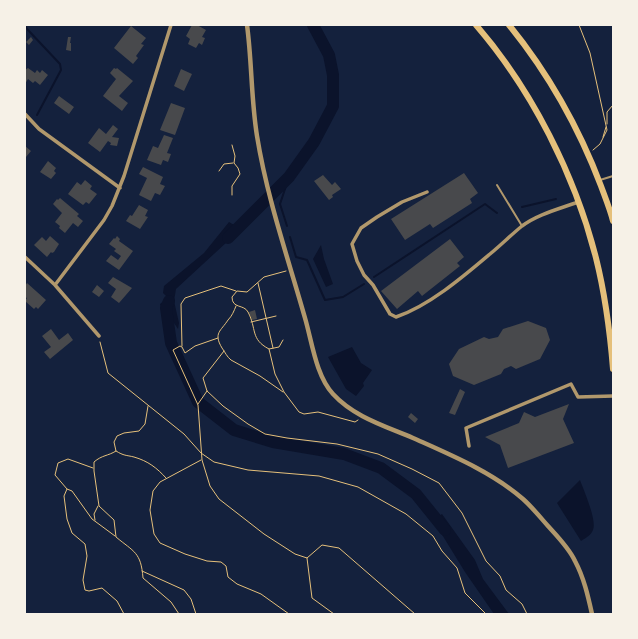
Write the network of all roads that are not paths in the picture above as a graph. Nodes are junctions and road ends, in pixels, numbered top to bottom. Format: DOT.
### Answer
graph roads {
  1 [pos="171,25"];
  2 [pos="247,25"];
  3 [pos="476,25"];
  4 [pos="509,25"];
  5 [pos="25,114"];
  6 [pos="613,176"];
  7 [pos="599,180"];
  8 [pos="497,186"];
  9 [pos="120,188"];
  10 [pos="427,192"];
  11 [pos="578,202"];
  12 [pos="613,221"];
  13 [pos="522,226"];
  14 [pos="25,257"];
  15 [pos="55,285"];
  16 [pos="99,336"];
  17 [pos="613,369"];
  18 [pos="613,396"];
  19 [pos="469,446"];
  20 [pos="592,614"];
  1 -- 9 [label="street"];
  2 -- 20 [label="street"];
  3 -- 11 [label="highway"];
  4 -- 7 [label="highway"];
  5 -- 9 [label="street"];
  6 -- 7 [label="lane"];
  7 -- 12 [label="highway"];
  8 -- 13 [label="lane"];
  9 -- 15 [label="street"];
  10 -- 13 [label="street"];
  11 -- 13 [label="street"];
  11 -- 17 [label="highway"];
  14 -- 15 [label="street"];
  15 -- 16 [label="street"];
  18 -- 19 [label="street"];
}
